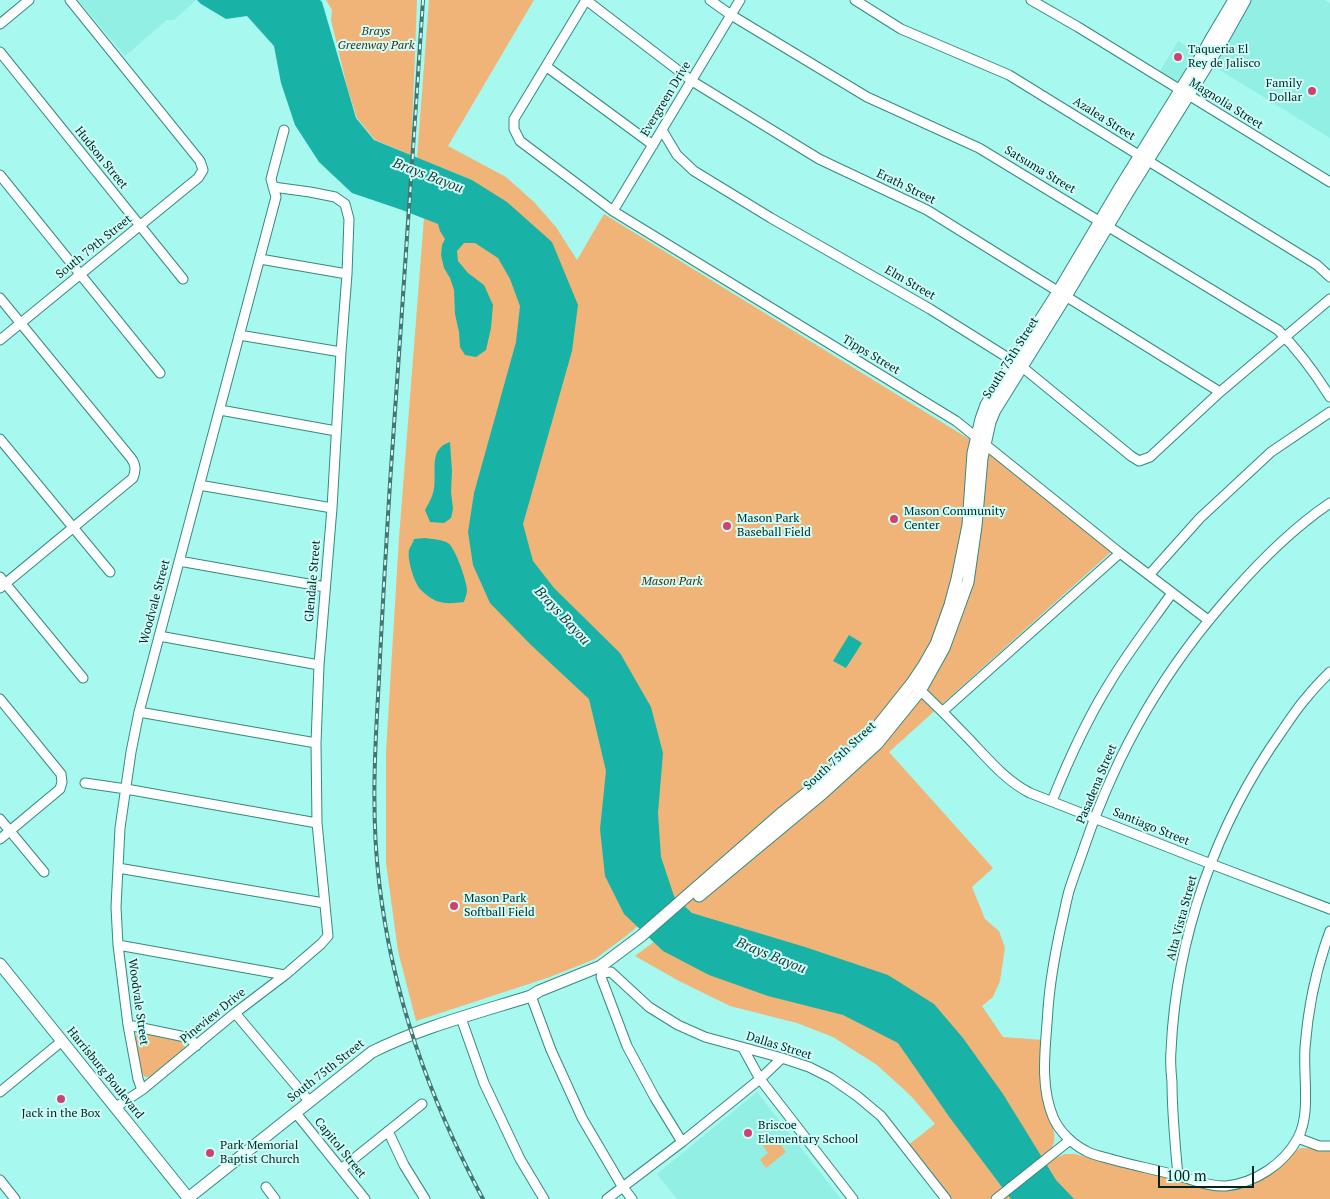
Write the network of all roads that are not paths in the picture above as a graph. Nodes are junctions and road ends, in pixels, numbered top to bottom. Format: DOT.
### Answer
graph roads {
  1 [pos="29,0"];
  2 [pos="586,0"];
  3 [pos="710,0"];
  4 [pos="740,0"];
  5 [pos="855,0"];
  6 [pos="1031,0"];
  7 [pos="1234,0"];
  8 [pos="1245,0"];
  9 [pos="71,1"];
  10 [pos="731,15"];
  11 [pos="0,24"];
  12 [pos="0,52"];
  13 [pos="547,66"];
  14 [pos="692,81"];
  15 [pos="1184,93"];
  16 [pos="284,130"];
  17 [pos="662,130"];
  18 [pos="653,145"];
  19 [pos="1143,158"];
  20 [pos="0,175"];
  21 [pos="1330,182"];
  22 [pos="273,187"];
  23 [pos="614,211"];
  24 [pos="1104,223"];
  25 [pos="139,226"];
  26 [pos="260,258"];
  27 [pos="80,274"];
  28 [pos="347,274"];
  29 [pos="1330,277"];
  30 [pos="183,279"];
  31 [pos="1062,294"];
  32 [pos="0,298"];
  33 [pos="1330,299"];
  34 [pos="20,324"];
  35 [pos="239,335"];
  36 [pos="1285,337"];
  37 [pos="0,340"];
  38 [pos="341,352"];
  39 [pos="1017,364"];
  40 [pos="160,373"];
  41 [pos="1220,392"];
  42 [pos="1330,397"];
  43 [pos="220,410"];
  44 [pos="1330,412"];
  45 [pos="336,430"];
  46 [pos="0,439"];
  47 [pos="981,441"];
  48 [pos="199,485"];
  49 [pos="1330,503"];
  50 [pos="332,508"];
  51 [pos="72,527"];
  52 [pos="1120,552"];
  53 [pos="179,562"];
  54 [pos="110,572"];
  55 [pos="1149,574"];
  56 [pos="2,583"];
  57 [pos="325,587"];
  58 [pos="1172,593"];
  59 [pos="1208,620"];
  60 [pos="159,636"];
  61 [pos="319,666"];
  62 [pos="1330,672"];
  63 [pos="83,678"];
  64 [pos="916,687"];
  65 [pos="0,699"];
  66 [pos="943,711"];
  67 [pos="139,712"];
  68 [pos="316,743"];
  69 [pos="86,784"];
  70 [pos="126,789"];
  71 [pos="1052,801"];
  72 [pos="1094,818"];
  73 [pos="0,819"];
  74 [pos="317,823"];
  75 [pos="10,831"];
  76 [pos="0,839"];
  77 [pos="1211,864"];
  78 [pos="118,868"];
  79 [pos="44,872"];
  80 [pos="324,903"];
  81 [pos="1330,909"];
  82 [pos="1330,931"];
  83 [pos="324,941"];
  84 [pos="118,945"];
  85 [pos="634,946"];
  86 [pos="0,964"];
  87 [pos="602,973"];
  88 [pos="285,975"];
  89 [pos="531,996"];
  90 [pos="235,1014"];
  91 [pos="461,1018"];
  92 [pos="128,1026"];
  93 [pos="62,1041"];
  94 [pos="196,1046"];
  95 [pos="743,1048"];
  96 [pos="782,1058"];
  97 [pos="760,1079"];
  98 [pos="142,1090"];
  99 [pos="0,1092"];
  100 [pos="309,1101"];
  101 [pos="422,1104"];
  102 [pos="116,1107"];
  103 [pos="296,1112"];
  104 [pos="388,1131"];
  105 [pos="1298,1138"];
  106 [pos="1070,1140"];
  107 [pos="682,1142"];
  108 [pos="1330,1146"];
  109 [pos="342,1169"];
  110 [pos="1178,1176"];
  111 [pos="0,1180"];
  112 [pos="622,1186"];
  113 [pos="266,1187"];
  114 [pos="15,1199"];
  115 [pos="188,1199"];
  116 [pos="275,1199"];
  117 [pos="365,1199"];
  118 [pos="426,1199"];
  119 [pos="544,1199"];
  120 [pos="607,1199"];
  121 [pos="632,1199"];
  122 [pos="853,1199"];
  123 [pos="946,1199"];
  124 [pos="996,1199"];
  1 -- 11 [label="street"];
  2 -- 13 [label="street"];
  2 -- 14 [label="street, Erath Street"];
  3 -- 10 [label="street, Satsuma Street"];
  4 -- 10 [label="street, Evergreen Drive"];
  5 -- 19 [label="street, Azalea Street"];
  6 -- 15 [label="street, Magnolia Street"];
  7 -- 15 [label="main road, South 75th Street"];
  8 -- 15 [label="main road, South 75th Street"];
  9 -- 25 [label="street, South 79th Street"];
  10 -- 14 [label="street, Evergreen Drive"];
  10 -- 24 [label="street, Satsuma Street"];
  12 -- 25 [label="street, Hudson Street"];
  13 -- 18 [label="street"];
  13 -- 23 [label="street, Tipps Street"];
  14 -- 17 [label="street, Evergreen Drive"];
  14 -- 31 [label="street, Erath Street"];
  15 -- 19 [label="main road, South 75th Street"];
  15 -- 21 [label="street, Magnolia Street"];
  16 -- 22 [label="street, Woodvale Street"];
  17 -- 18 [label="street, Evergreen Drive"];
  17 -- 39 [label="street, Elm Street"];
  18 -- 23 [label="street, Evergreen Drive"];
  19 -- 24 [label="main road, South 75th Street"];
  19 -- 29 [label="street, Azalea Street"];
  20 -- 27 [label="street"];
  22 -- 26 [label="street, Woodvale Street"];
  22 -- 28 [label="street, Glendale Street"];
  23 -- 47 [label="street, Tipps Street"];
  24 -- 31 [label="main road, South 75th Street"];
  24 -- 36 [label="street, Satsuma Street"];
  25 -- 27 [label="street, South 79th Street"];
  25 -- 30 [label="street, Hudson Street"];
  26 -- 28 [label="street"];
  26 -- 35 [label="street, Woodvale Street"];
  27 -- 34 [label="street, South 79th Street"];
  27 -- 40 [label="street"];
  28 -- 38 [label="street, Glendale Street"];
  31 -- 39 [label="main road, South 75th Street"];
  31 -- 41 [label="street, Erath Street"];
  32 -- 34 [label="street"];
  33 -- 36 [label="street"];
  34 -- 37 [label="street, South 79th Street"];
  34 -- 51 [label="street"];
  35 -- 38 [label="street"];
  35 -- 43 [label="street, Woodvale Street"];
  36 -- 41 [label="street"];
  36 -- 42 [label="street, Satsuma Street"];
  38 -- 45 [label="street, Glendale Street"];
  39 -- 41 [label="street, Elm Street"];
  39 -- 47 [label="main road, South 75th Street"];
  43 -- 45 [label="street"];
  43 -- 48 [label="street, Woodvale Street"];
  44 -- 55 [label="street"];
  45 -- 50 [label="street, Glendale Street"];
  46 -- 51 [label="street"];
  47 -- 52 [label="street, Tipps Street"];
  47 -- 64 [label="main road, South 75th Street"];
  48 -- 50 [label="street"];
  48 -- 53 [label="street, Woodvale Street"];
  49 -- 59 [label="street, Pasadena Street"];
  50 -- 57 [label="street, Glendale Street"];
  51 -- 54 [label="street"];
  51 -- 56 [label="street"];
  52 -- 55 [label="street, Tipps Street"];
  52 -- 66 [label="street"];
  53 -- 57 [label="street"];
  53 -- 60 [label="street, Woodvale Street"];
  55 -- 58 [label="street, Tipps Street"];
  56 -- 63 [label="street"];
  57 -- 61 [label="street, Glendale Street"];
  58 -- 59 [label="street, Tipps Street"];
  58 -- 71 [label="street"];
  59 -- 72 [label="street, Pasadena Street"];
  60 -- 61 [label="street"];
  60 -- 67 [label="street, Woodvale Street"];
  61 -- 68 [label="street, Glendale Street"];
  62 -- 77 [label="street, Alta Vista Street"];
  64 -- 66 [label="street, Santiago Street"];
  64 -- 85 [label="main road, South 75th Street"];
  65 -- 75 [label="street"];
  66 -- 71 [label="street, Santiago Street"];
  67 -- 68 [label="street"];
  67 -- 70 [label="street, Woodvale Street"];
  68 -- 74 [label="street, Glendale Street"];
  69 -- 70 [label="street"];
  70 -- 74 [label="street"];
  70 -- 78 [label="street, Woodvale Street"];
  71 -- 72 [label="street, Santiago Street"];
  72 -- 77 [label="street, Santiago Street"];
  72 -- 106 [label="street, Pasadena Street"];
  73 -- 75 [label="street"];
  74 -- 80 [label="street, Glendale Street"];
  75 -- 76 [label="street"];
  75 -- 79 [label="street"];
  77 -- 81 [label="street, Santiago Street"];
  77 -- 110 [label="street, Alta Vista Street"];
  78 -- 80 [label="street"];
  78 -- 84 [label="street, Woodvale Street"];
  80 -- 83 [label="street, Glendale Street"];
  82 -- 105 [label="street"];
  83 -- 88 [label="street, Pineview Drive"];
  84 -- 88 [label="street"];
  84 -- 92 [label="street, Woodvale Street"];
  85 -- 87 [label="main road, South 75th Street"];
  85 -- 89 [label="main road, South 75th Street"];
  86 -- 93 [label="main road, Harrisburg Boulevard"];
  87 -- 89 [label="main road, South 75th Street"];
  87 -- 95 [label="street, Dallas Street"];
  87 -- 107 [label="street"];
  88 -- 90 [label="street, Pineview Drive"];
  89 -- 91 [label="main road, South 75th Street"];
  89 -- 112 [label="street"];
  90 -- 94 [label="street, Pineview Drive"];
  90 -- 100 [label="street"];
  91 -- 100 [label="main road, South 75th Street"];
  91 -- 119 [label="street"];
  92 -- 94 [label="street"];
  92 -- 98 [label="street, Woodvale Street"];
  93 -- 99 [label="street"];
  93 -- 102 [label="main road, Harrisburg Boulevard"];
  94 -- 98 [label="street, Pineview Drive"];
  95 -- 96 [label="street, Dallas Street"];
  95 -- 97 [label="street"];
  96 -- 97 [label="street"];
  96 -- 123 [label="street, Dallas Street"];
  97 -- 107 [label="street"];
  97 -- 122 [label="street"];
  98 -- 102 [label="street, Pineview Drive"];
  100 -- 103 [label="main road, South 75th Street"];
  101 -- 104 [label="street"];
  102 -- 115 [label="main road, Harrisburg Boulevard"];
  103 -- 109 [label="street, Capitol Street"];
  103 -- 115 [label="main road, South 75th Street"];
  104 -- 109 [label="street"];
  104 -- 118 [label="street"];
  105 -- 108 [label="street"];
  105 -- 110 [label="street, Pasadena Street"];
  106 -- 110 [label="street, Pasadena Street"];
  106 -- 124 [label="street"];
  107 -- 112 [label="street"];
  109 -- 117 [label="street, Capitol Street"];
  111 -- 114 [label="street"];
  112 -- 120 [label="street"];
  112 -- 121 [label="street"];
  113 -- 116 [label="street"];
}
